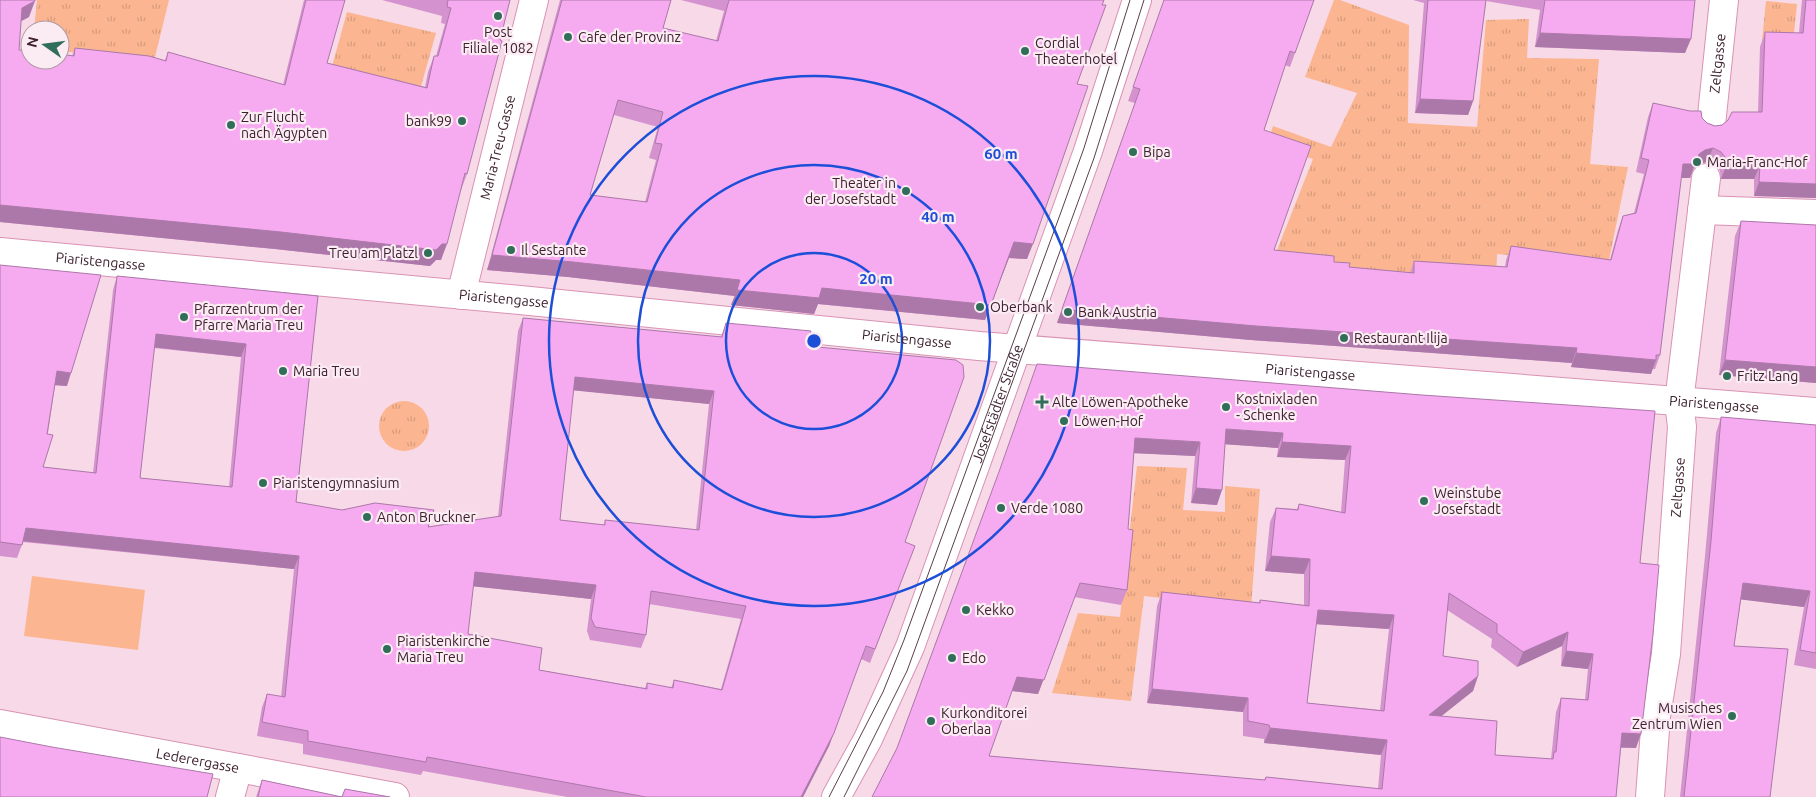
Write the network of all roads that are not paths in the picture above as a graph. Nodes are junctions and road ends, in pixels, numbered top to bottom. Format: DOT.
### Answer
graph roads {
  1 [pos="534,0"];
  2 [pos="1137,0"];
  3 [pos="1724,0"];
  4 [pos="1712,125"];
  5 [pos="1706,178"];
  6 [pos="1702,210"];
  7 [pos="1816,214"];
  8 [pos="0,252"];
  9 [pos="461,295"];
  10 [pos="1017,350"];
  11 [pos="1679,402"];
  12 [pos="1816,412"];
  13 [pos="0,724"];
  14 [pos="238,768"];
  15 [pos="230,797"];
  16 [pos="395,797"];
  17 [pos="836,797"];
  18 [pos="1650,797"];
  1 -- 9 [label="street, Maria-Treu-Gasse"];
  2 -- 10 [label="street, Josefstädter Straße"];
  3 -- 4 [label="street, Zeltgasse"];
  5 -- 6 [label="street, Zeltgasse"];
  6 -- 7 [label="street"];
  6 -- 11 [label="street, Zeltgasse"];
  8 -- 9 [label="street, Piaristengasse"];
  9 -- 10 [label="street, Piaristengasse"];
  10 -- 11 [label="street, Piaristengasse"];
  10 -- 17 [label="street, Josefstädter Straße"];
  11 -- 12 [label="street, Piaristengasse"];
  11 -- 18 [label="street, Zeltgasse"];
  13 -- 14 [label="street, Lederergasse"];
  14 -- 15 [label="street"];
  14 -- 16 [label="street, Lederergasse"];
}
